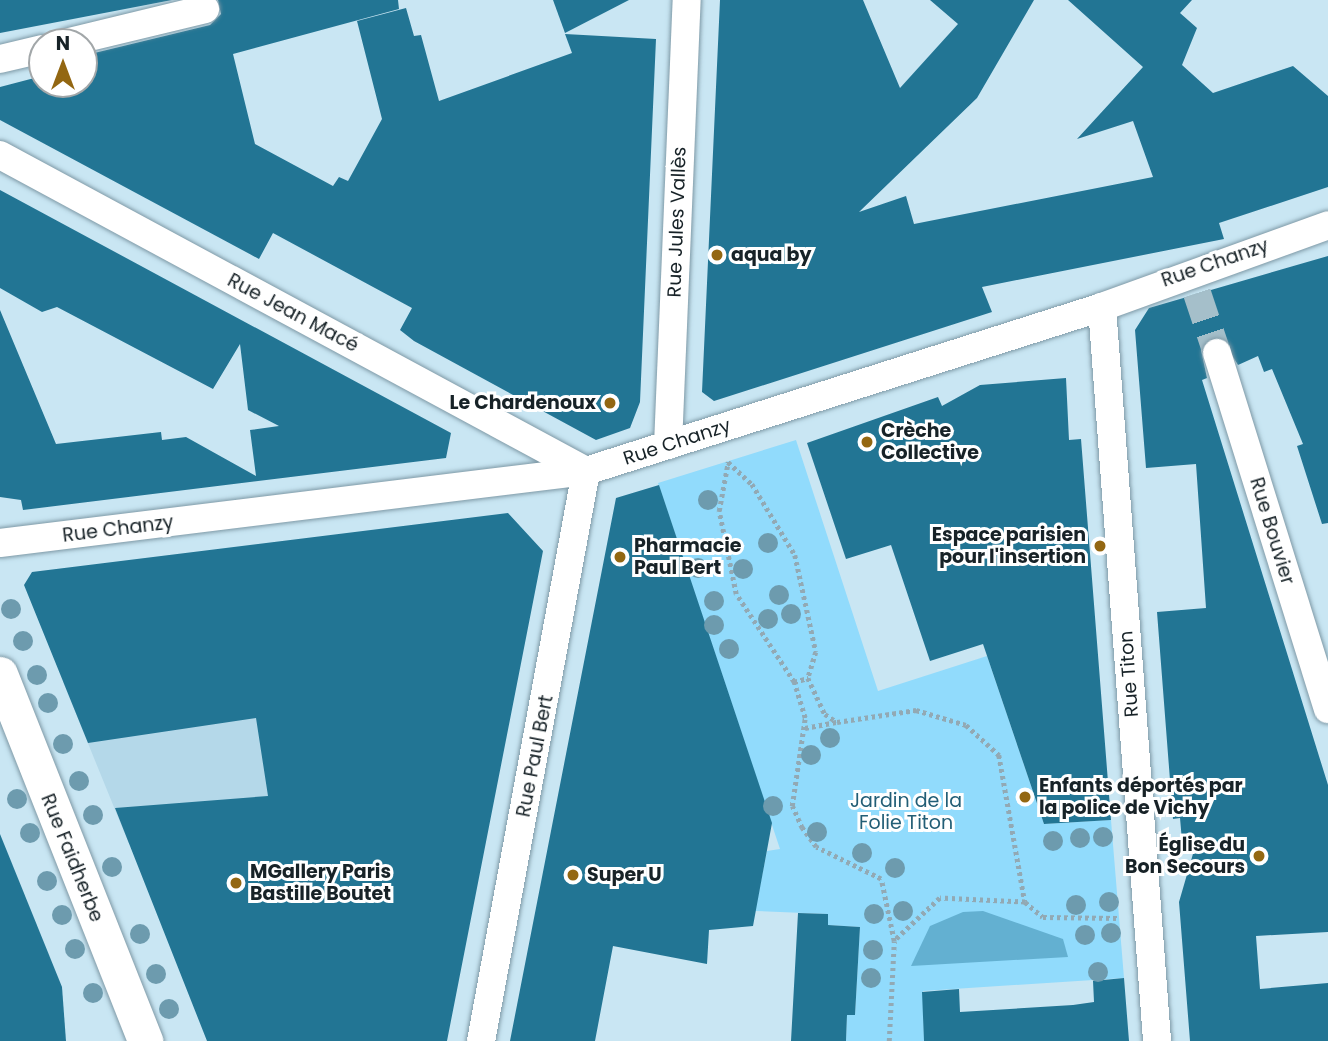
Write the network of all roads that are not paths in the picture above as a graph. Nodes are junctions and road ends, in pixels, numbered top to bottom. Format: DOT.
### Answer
graph roads {
  1 [pos="687,0"];
  2 [pos="205,9"];
  3 [pos="98,35"];
  4 [pos="28,52"];
  5 [pos="0,59"];
  6 [pos="0,155"];
  7 [pos="1328,225"];
  8 [pos="1102,307"];
  9 [pos="1217,353"];
  10 [pos="668,445"];
  11 [pos="586,471"];
  12 [pos="0,543"];
  13 [pos="0,674"];
  14 [pos="1328,709"];
  15 [pos="145,1041"];
  16 [pos="481,1041"];
  17 [pos="1157,1041"];
  1 -- 10 [label="street, Rue Jules Vallès"];
  2 -- 3 [label="street"];
  4 -- 5 [label="street"];
  6 -- 11 [label="street, Rue Jean Macé"];
  7 -- 8 [label="street, Rue Chanzy"];
  8 -- 10 [label="street, Rue Chanzy"];
  8 -- 17 [label="street, Rue Titon"];
  9 -- 14 [label="street, Rue Bouvier"];
  10 -- 11 [label="street, Rue Chanzy"];
  11 -- 12 [label="street, Rue Chanzy"];
  11 -- 16 [label="street, Rue Paul Bert"];
  13 -- 15 [label="street, Rue Faidherbe"];
}
